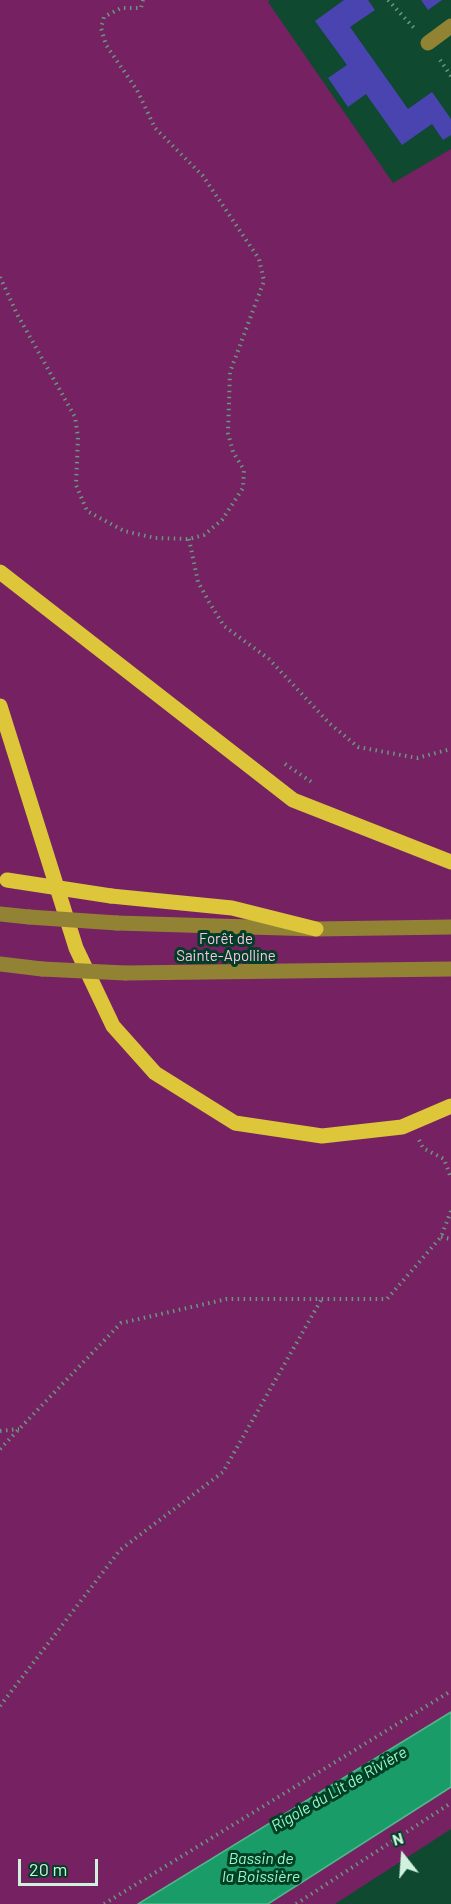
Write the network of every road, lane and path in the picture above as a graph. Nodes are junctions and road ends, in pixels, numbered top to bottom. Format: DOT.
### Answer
graph roads {
  1 [pos="143,0"];
  2 [pos="388,0"];
  3 [pos="451,26"];
  4 [pos="428,43"];
  5 [pos="0,277"];
  6 [pos="189,539"];
  7 [pos="0,572"];
  8 [pos="0,706"];
  9 [pos="451,749"];
  10 [pos="280,761"];
  11 [pos="315,784"];
  12 [pos="451,862"];
  13 [pos="4,879"];
  14 [pos="0,914"];
  15 [pos="451,927"];
  16 [pos="316,929"];
  17 [pos="0,964"];
  18 [pos="451,969"];
  19 [pos="451,1106"];
  20 [pos="418,1138"];
  21 [pos="451,1178"];
  22 [pos="451,1211"];
  23 [pos="441,1237"];
  24 [pos="451,1239"];
  25 [pos="321,1299"];
  26 [pos="19,1429"];
  27 [pos="0,1431"];
  28 [pos="0,1449"];
  29 [pos="451,1691"];
  30 [pos="0,1706"];
  31 [pos="451,1803"];
  32 [pos="104,1904"];
  33 [pos="296,1904"];
  1 -- 6 [label="path"];
  2 -- 4 [label="path"];
  3 -- 4 [label="street"];
  5 -- 6 [label="path"];
  6 -- 9 [label="path"];
  7 -- 12 [label="main road"];
  8 -- 19 [label="main road"];
  10 -- 11 [label="path"];
  13 -- 16 [label="main road, bridge"];
  14 -- 16 [label="street, bridge"];
  15 -- 16 [label="street"];
  17 -- 18 [label="street, bridge"];
  20 -- 21 [label="path"];
  22 -- 23 [label="path"];
  23 -- 24 [label="path"];
  23 -- 25 [label="path"];
  25 -- 26 [label="path"];
  25 -- 30 [label="path"];
  26 -- 27 [label="path"];
  26 -- 28 [label="path"];
  29 -- 32 [label="path"];
  31 -- 33 [label="path"];
}
